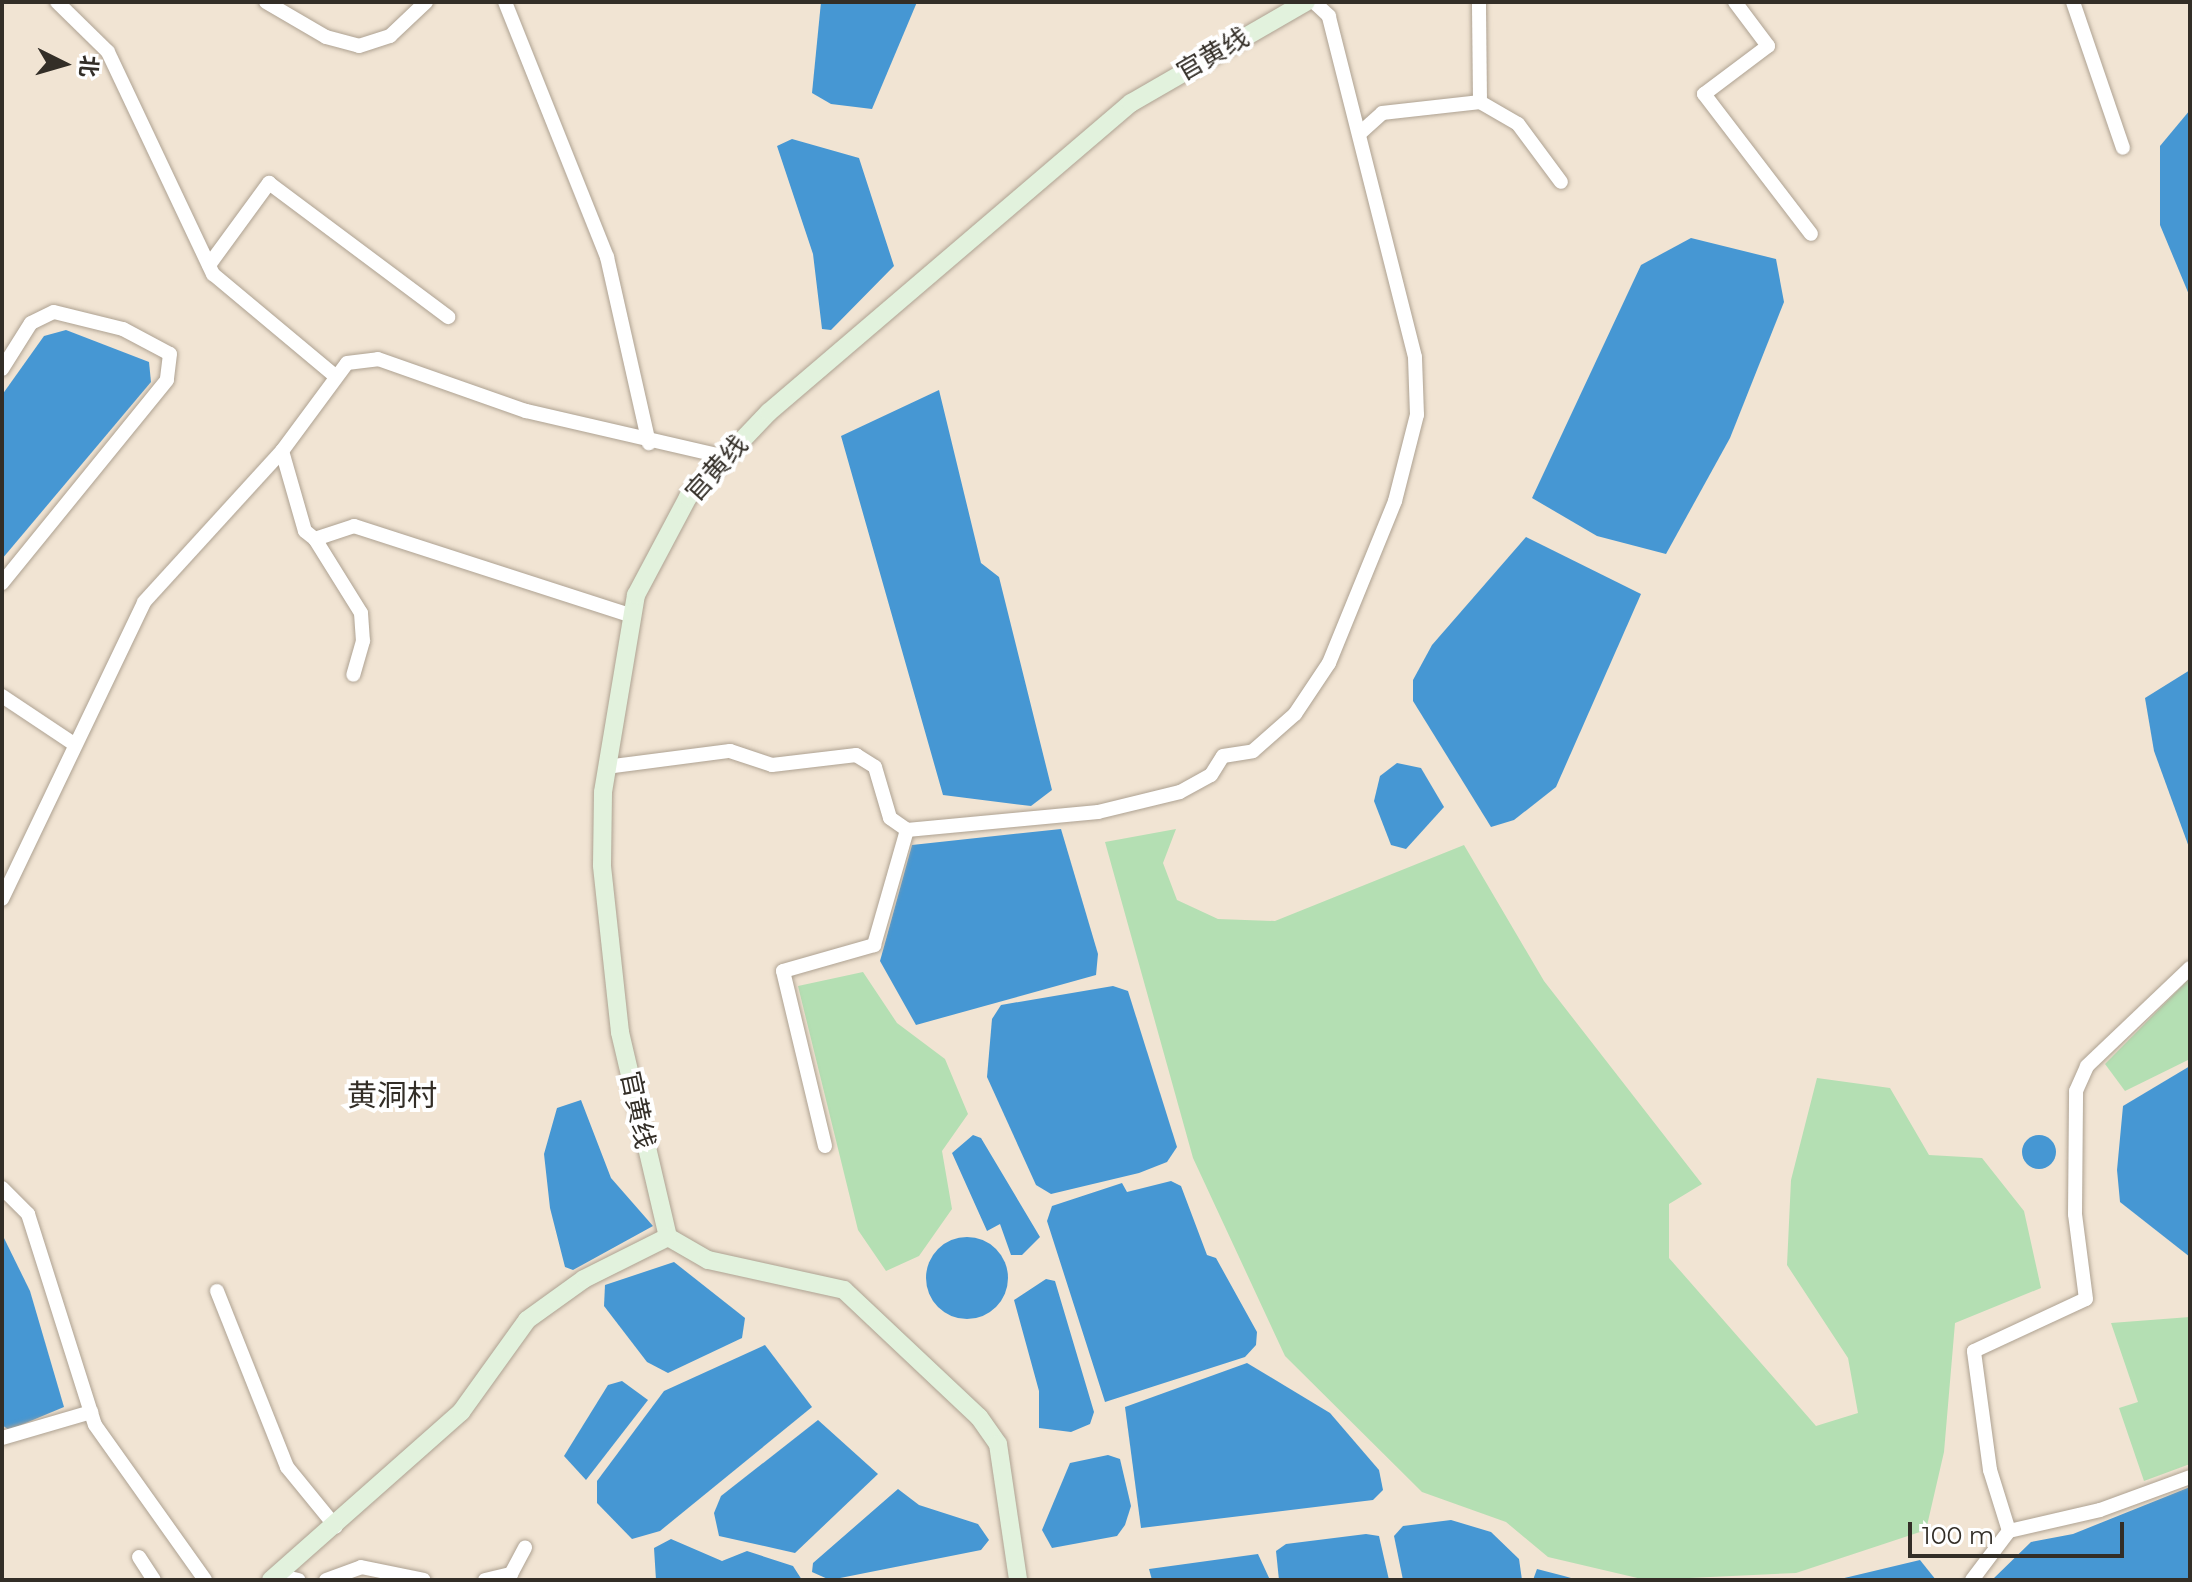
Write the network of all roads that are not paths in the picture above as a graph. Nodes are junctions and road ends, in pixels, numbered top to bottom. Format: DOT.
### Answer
graph roads {
  1 [pos="57,2"];
  2 [pos="266,2"];
  3 [pos="426,2"];
  4 [pos="505,2"];
  5 [pos="1306,2"];
  6 [pos="1314,2"];
  7 [pos="1479,2"];
  8 [pos="1735,2"];
  9 [pos="2073,2"];
  10 [pos="1480,102"];
  11 [pos="1359,134"];
  12 [pos="2123,148"];
  13 [pos="1561,182"];
  14 [pos="1811,234"];
  15 [pos="209,265"];
  16 [pos="448,317"];
  17 [pos="2,369"];
  18 [pos="335,376"];
  19 [pos="649,443"];
  20 [pos="282,451"];
  21 [pos="726,457"];
  22 [pos="315,539"];
  23 [pos="2,583"];
  24 [pos="632,616"];
  25 [pos="353,675"];
  26 [pos="2,696"];
  27 [pos="74,744"];
  28 [pos="606,767"];
  29 [pos="907,830"];
  30 [pos="2,899"];
  31 [pos="2190,968"];
  32 [pos="825,1146"];
  33 [pos="2,1188"];
  34 [pos="668,1237"];
  35 [pos="217,1291"];
  36 [pos="91,1412"];
  37 [pos="2,1438"];
  38 [pos="2190,1477"];
  39 [pos="336,1527"];
  40 [pos="2009,1531"];
  41 [pos="525,1548"];
  42 [pos="139,1557"];
  43 [pos="274,1578"];
  44 [pos="154,1580"];
  45 [pos="205,1580"];
  46 [pos="298,1580"];
  47 [pos="326,1580"];
  48 [pos="424,1580"];
  49 [pos="485,1580"];
  50 [pos="1018,1580"];
  51 [pos="1972,1580"];
  1 -- 15 [label="street"];
  2 -- 3 [label="street"];
  4 -- 19 [label="street"];
  5 -- 21 [label="street, 官黄线"];
  6 -- 11 [label="street"];
  7 -- 10 [label="street"];
  8 -- 14 [label="street"];
  9 -- 12 [label="street"];
  10 -- 11 [label="street"];
  10 -- 13 [label="street"];
  11 -- 29 [label="street"];
  15 -- 16 [label="street"];
  15 -- 18 [label="street"];
  17 -- 23 [label="street"];
  18 -- 19 [label="street"];
  18 -- 20 [label="street"];
  19 -- 21 [label="street"];
  20 -- 22 [label="street"];
  20 -- 27 [label="street"];
  21 -- 24 [label="street, 官黄线"];
  22 -- 24 [label="street"];
  22 -- 25 [label="street"];
  24 -- 28 [label="street, 官黄线"];
  26 -- 27 [label="street"];
  27 -- 30 [label="street"];
  28 -- 29 [label="street"];
  28 -- 34 [label="street, 官黄线"];
  29 -- 32 [label="street"];
  31 -- 40 [label="street"];
  33 -- 36 [label="street"];
  34 -- 39 [label="street"];
  34 -- 50 [label="street"];
  35 -- 39 [label="street"];
  36 -- 37 [label="street"];
  36 -- 45 [label="street"];
  38 -- 40 [label="street"];
  39 -- 43 [label="street"];
  40 -- 51 [label="street"];
  41 -- 49 [label="street"];
  42 -- 44 [label="street"];
  43 -- 46 [label="street"];
  47 -- 48 [label="street"];
}
